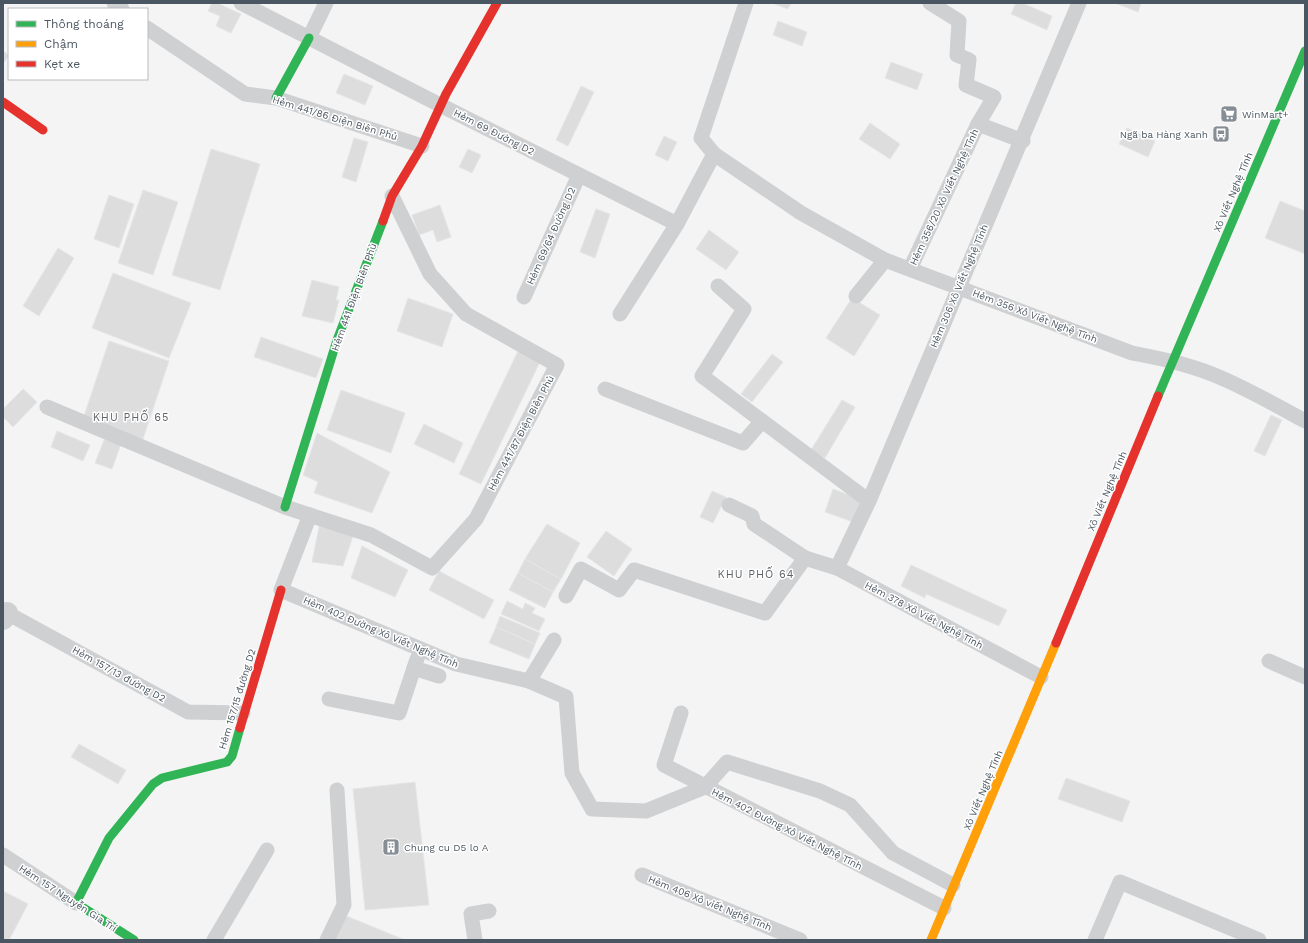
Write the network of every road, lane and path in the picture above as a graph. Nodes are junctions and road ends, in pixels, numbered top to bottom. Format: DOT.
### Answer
graph roads {
  1 [pos="241,3"];
  2 [pos="326,3"];
  3 [pos="497,3"];
  4 [pos="746,3"];
  5 [pos="930,3"];
  6 [pos="1080,3"];
  7 [pos="148,29"];
  8 [pos="309,38"];
  9 [pos="1305,51"];
  10 [pos="276,98"];
  11 [pos="3,102"];
  12 [pos="440,106"];
  13 [pos="978,124"];
  14 [pos="43,130"];
  15 [pos="1023,140"];
  16 [pos="422,146"];
  17 [pos="714,154"];
  18 [pos="579,175"];
  19 [pos="392,196"];
  20 [pos="677,224"];
  21 [pos="885,260"];
  22 [pos="910,269"];
  23 [pos="718,286"];
  24 [pos="958,287"];
  25 [pos="856,296"];
  26 [pos="524,297"];
  27 [pos="620,314"];
  28 [pos="1173,361"];
  29 [pos="605,389"];
  30 [pos="46,407"];
  31 [pos="762,421"];
  32 [pos="1305,421"];
  33 [pos="869,501"];
  34 [pos="729,505"];
  35 [pos="285,507"];
  36 [pos="310,515"];
  37 [pos="805,558"];
  38 [pos="837,568"];
  39 [pos="281,590"];
  40 [pos="566,596"];
  41 [pos="5,616"];
  42 [pos="554,640"];
  43 [pos="421,649"];
  44 [pos="1269,661"];
  45 [pos="414,668"];
  46 [pos="439,676"];
  47 [pos="1041,677"];
  48 [pos="1305,677"];
  49 [pos="529,681"];
  50 [pos="329,699"];
  51 [pos="680,713"];
  52 [pos="243,714"];
  53 [pos="705,787"];
  54 [pos="337,790"];
  55 [pos="267,850"];
  56 [pos="3,855"];
  57 [pos="642,875"];
  58 [pos="953,885"];
  59 [pos="76,903"];
  60 [pos="944,908"];
  61 [pos="489,911"];
  62 [pos="134,940"];
  63 [pos="214,940"];
  64 [pos="327,940"];
  65 [pos="475,940"];
  66 [pos="800,940"];
  67 [pos="931,940"];
  68 [pos="1095,940"];
  69 [pos="1259,940"];
  1 -- 8 [label="lane, Hẻm 69 Đường D2"];
  2 -- 8 [label="lane"];
  3 -- 12 [label="street, Hẻm 441 Điện Biên Phủ"];
  4 -- 17 [label="lane"];
  5 -- 13 [label="lane, Hẻm 356/20 Xô Viết Nghệ Tĩnh"];
  6 -- 15 [label="lane, Hẻm 306 Xô Viết Nghệ Tĩnh"];
  7 -- 10 [label="lane, Hẻm 441/86 Điện Biên Phủ"];
  8 -- 10 [label="street"];
  8 -- 12 [label="lane, Hẻm 69 Đường D2"];
  9 -- 28 [label="street, Xô Viết Nghệ Tĩnh"];
  10 -- 16 [label="lane, Hẻm 441/86 Điện Biên Phủ"];
  11 -- 14 [label="street"];
  12 -- 16 [label="street, Hẻm 441 Điện Biên Phủ"];
  12 -- 18 [label="lane, Hẻm 69 Đường D2"];
  13 -- 15 [label="lane"];
  13 -- 22 [label="lane, Hẻm 356/20 Xô Viết Nghệ Tĩnh"];
  15 -- 24 [label="lane, Hẻm 306 Xô Viết Nghệ Tĩnh"];
  16 -- 19 [label="street, Hẻm 441 Điện Biên Phủ"];
  17 -- 20 [label="lane"];
  17 -- 21 [label="lane, Hẻm 356 Xô Viết Nghệ Tĩnh"];
  18 -- 20 [label="lane, Hẻm 69 Đường D2"];
  18 -- 26 [label="lane, Hẻm 69/64 Đường D2"];
  19 -- 35 [label="street, Hẻm 441 Điện Biên Phủ"];
  19 -- 36 [label="lane, Hẻm 441/87 Điện Biên Phủ"];
  20 -- 27 [label="lane"];
  21 -- 22 [label="lane, Hẻm 356 Xô Viết Nghệ Tĩnh"];
  21 -- 25 [label="lane"];
  22 -- 24 [label="lane, Hẻm 356 Xô Viết Nghệ Tĩnh"];
  23 -- 31 [label="lane"];
  24 -- 28 [label="lane, Hẻm 356 Xô Viết Nghệ Tĩnh"];
  24 -- 33 [label="lane, Hẻm 306 Xô Viết Nghệ Tĩnh"];
  28 -- 32 [label="lane, Hẻm 356 Xô Viết Nghệ Tĩnh"];
  28 -- 47 [label="street, Xô Viết Nghệ Tĩnh"];
  29 -- 31 [label="lane"];
  30 -- 35 [label="lane"];
  31 -- 33 [label="lane"];
  33 -- 38 [label="lane, Hẻm 306 Xô Viết Nghệ Tĩnh"];
  34 -- 37 [label="lane, Hẻm 378 Xô Viết Nghệ Tĩnh"];
  35 -- 36 [label="lane"];
  36 -- 39 [label="lane"];
  37 -- 38 [label="lane, Hẻm 378 Xô Viết Nghệ Tĩnh"];
  37 -- 40 [label="lane"];
  38 -- 47 [label="lane, Hẻm 378 Xô Viết Nghệ Tĩnh"];
  39 -- 43 [label="lane, Hẻm 402 Đường Xô Viết Nghệ Tĩnh"];
  39 -- 52 [label="street, Hẻm 157/15 đường D2"];
  41 -- 52 [label="lane, Hẻm 157/13 đường D2"];
  42 -- 49 [label="lane"];
  43 -- 45 [label="lane"];
  43 -- 49 [label="lane, Hẻm 402 Đường Xô Viết Nghệ Tĩnh"];
  44 -- 48 [label="lane"];
  45 -- 46 [label="lane"];
  45 -- 50 [label="lane"];
  47 -- 58 [label="street, Xô Viết Nghệ Tĩnh"];
  49 -- 53 [label="lane, Hẻm 402 Đường Xô Viết Nghệ Tĩnh"];
  51 -- 53 [label="lane"];
  52 -- 59 [label="street, Hẻm 157/15 đường D2"];
  53 -- 58 [label="lane"];
  53 -- 60 [label="lane, Hẻm 402 Đường Xô Viết Nghệ Tĩnh"];
  54 -- 64 [label="lane"];
  55 -- 63 [label="lane"];
  56 -- 59 [label="lane, Hẻm 157 Nguyễn Gia Trí"];
  57 -- 66 [label="lane, Hẻm 406 Xô viết Nghệ Tĩnh"];
  58 -- 60 [label="street, Xô Viết Nghệ Tĩnh"];
  59 -- 62 [label="street, Hẻm 157 Nguyễn Gia Trí"];
  60 -- 67 [label="street, Xô Viết Nghệ Tĩnh"];
  61 -- 65 [label="lane"];
  68 -- 69 [label="lane"];
}
